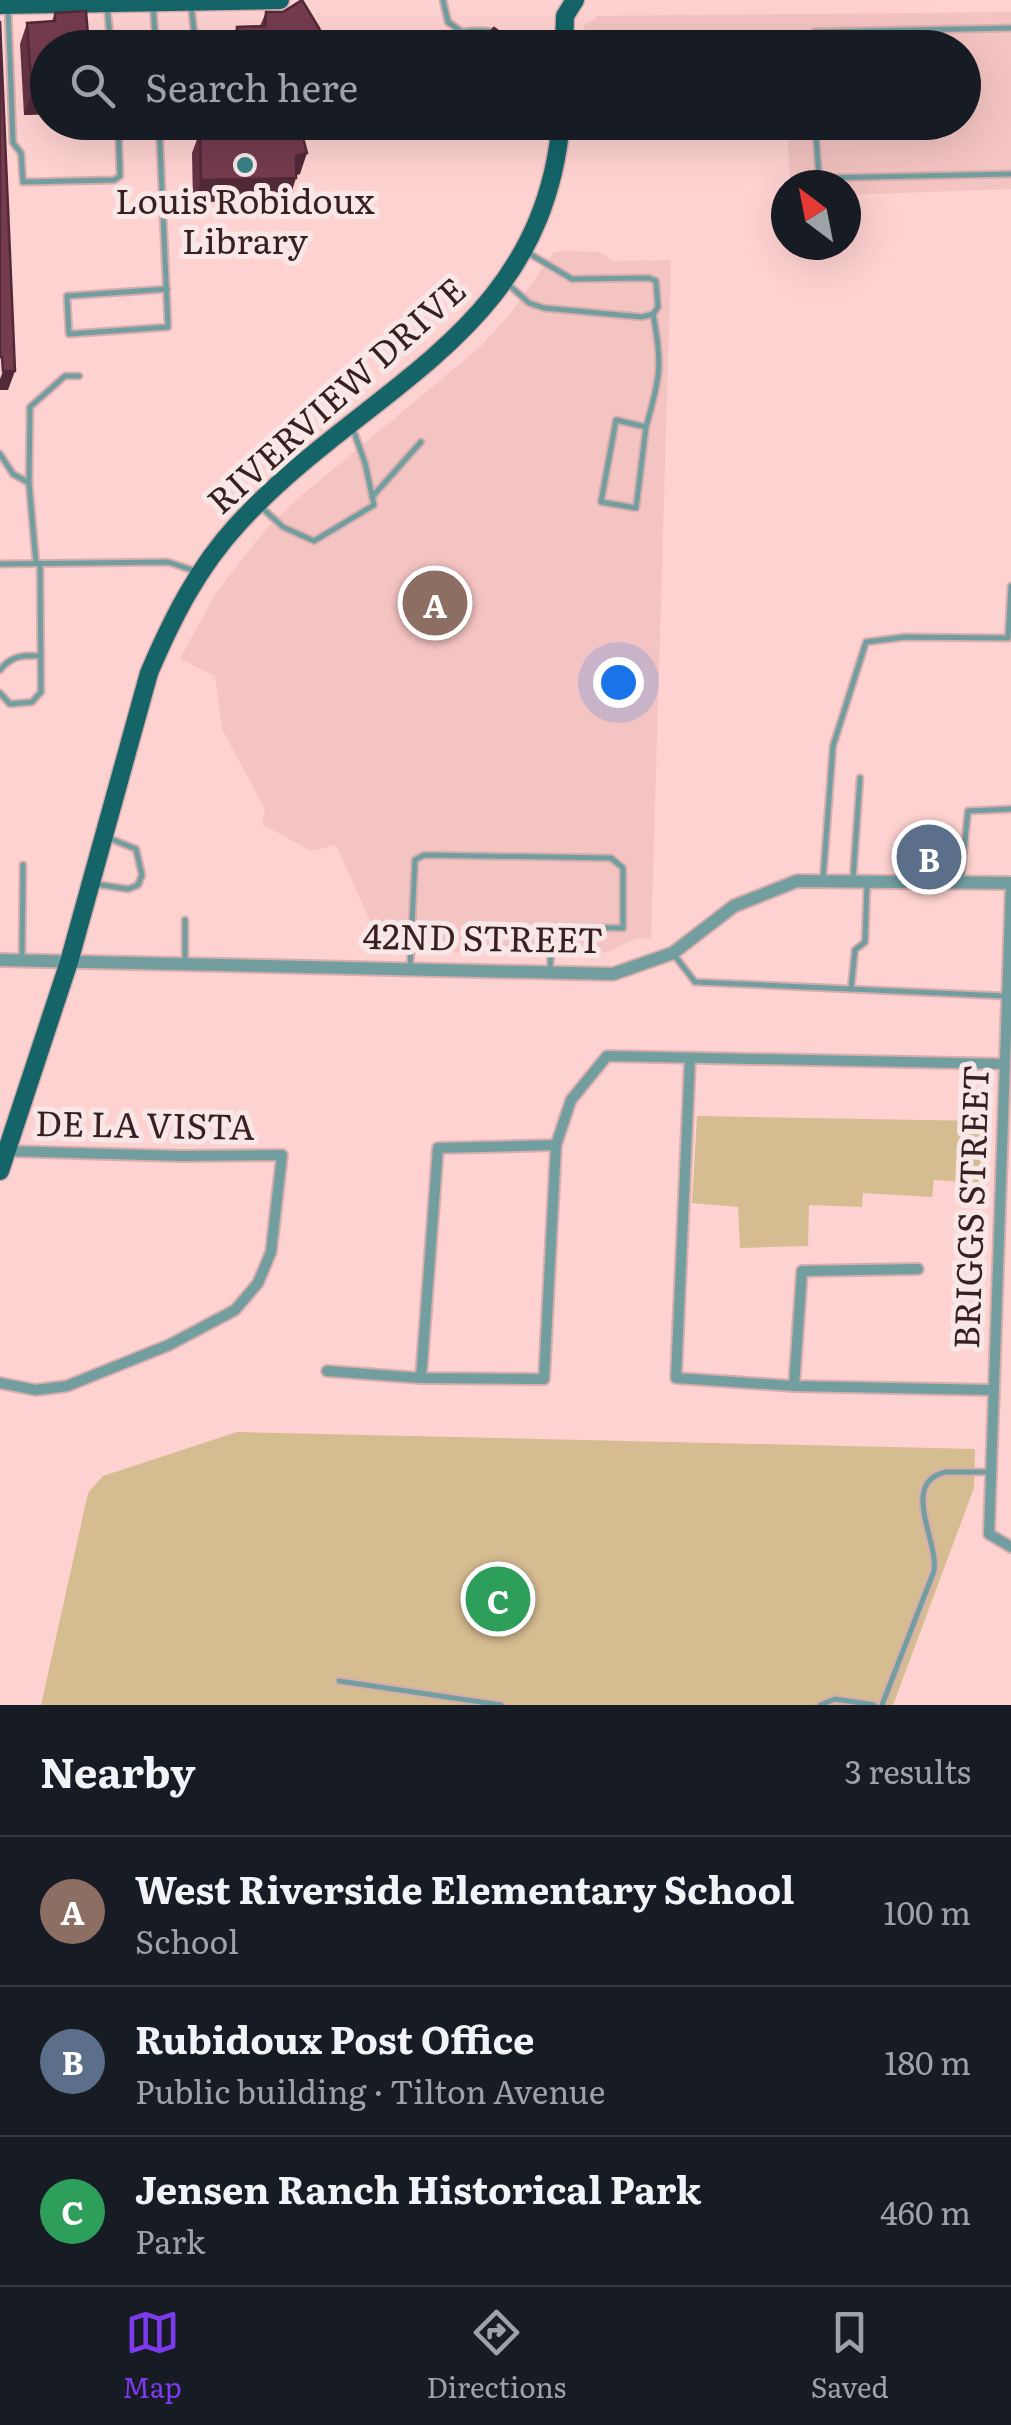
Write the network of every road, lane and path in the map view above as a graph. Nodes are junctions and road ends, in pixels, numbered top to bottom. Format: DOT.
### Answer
graph roads {
  1 [pos="280,0"];
  2 [pos="443,0"];
  3 [pos="575,0"];
  4 [pos="153,2"];
  5 [pos="191,2"];
  6 [pos="107,3"];
  7 [pos="4,5"];
  8 [pos="1011,28"];
  9 [pos="109,30"];
  10 [pos="155,30"];
  11 [pos="194,30"];
  12 [pos="459,30"];
  13 [pos="565,30"];
  14 [pos="912,30"];
  15 [pos="119,140"];
  16 [pos="160,140"];
  17 [pos="559,140"];
  18 [pos="817,140"];
  19 [pos="1011,174"];
  20 [pos="524,250"];
  21 [pos="505,282"];
  22 [pos="166,290"];
  23 [pos="653,314"];
  24 [pos="79,376"];
  25 [pos="351,424"];
  26 [pos="646,427"];
  27 [pos="422,442"];
  28 [pos="0,454"];
  29 [pos="29,483"];
  30 [pos="372,497"];
  31 [pos="258,504"];
  32 [pos="38,563"];
  33 [pos="0,564"];
  34 [pos="201,572"];
  35 [pos="1011,586"];
  36 [pos="41,656"];
  37 [pos="0,670"];
  38 [pos="0,693"];
  39 [pos="860,778"];
  40 [pos="1011,809"];
  41 [pos="103,836"];
  42 [pos="23,864"];
  43 [pos="823,881"];
  44 [pos="860,881"];
  45 [pos="961,882"];
  46 [pos="1011,882"];
  47 [pos="90,884"];
  48 [pos="185,920"];
  49 [pos="673,953"];
  50 [pos="0,960"];
  51 [pos="22,961"];
  52 [pos="69,962"];
  53 [pos="184,964"];
  54 [pos="410,968"];
  55 [pos="1009,969"];
  56 [pos="550,973"];
  57 [pos="851,989"];
  58 [pos="1007,996"];
  59 [pos="690,1059"];
  60 [pos="1004,1064"];
  61 [pos="556,1145"];
  62 [pos="7,1152"];
  63 [pos="0,1171"];
  64 [pos="1006,1209"];
  65 [pos="918,1269"];
  66 [pos="326,1371"];
  67 [pos="421,1378"];
  68 [pos="0,1383"];
  69 [pos="794,1386"];
  70 [pos="992,1390"];
  71 [pos="990,1472"];
  72 [pos="1011,1547"];
  73 [pos="340,1681"];
  74 [pos="500,1705"];
  75 [pos="820,1705"];
  76 [pos="874,1705"];
  77 [pos="882,1705"];
  1 -- 5 [label="main road"];
  2 -- 12 [label="lane"];
  3 -- 13 [label="main road"];
  4 -- 5 [label="main road"];
  4 -- 6 [label="main road"];
  4 -- 10 [label="lane"];
  5 -- 11 [label="lane"];
  6 -- 7 [label="main road"];
  6 -- 9 [label="lane"];
  7 -- 15 [label="lane"];
  8 -- 14 [label="lane"];
  16 -- 22 [label="lane"];
  17 -- 20 [label="main road, RIVERVIEW DRIVE"];
  18 -- 19 [label="lane"];
  20 -- 21 [label="main road, RIVERVIEW DRIVE"];
  20 -- 23 [label="lane"];
  21 -- 23 [label="lane"];
  21 -- 25 [label="main road, RIVERVIEW DRIVE"];
  22 -- 22 [label="lane"];
  23 -- 26 [label="lane"];
  24 -- 29 [label="lane"];
  25 -- 30 [label="lane"];
  25 -- 31 [label="main road, RIVERVIEW DRIVE"];
  26 -- 26 [label="lane"];
  27 -- 30 [label="lane"];
  28 -- 29 [label="lane"];
  29 -- 32 [label="lane"];
  30 -- 31 [label="lane"];
  31 -- 34 [label="main road, RIVERVIEW DRIVE"];
  32 -- 33 [label="lane"];
  32 -- 34 [label="lane"];
  32 -- 36 [label="lane"];
  34 -- 41 [label="main road, RIVERVIEW DRIVE"];
  35 -- 43 [label="lane"];
  36 -- 37 [label="lane"];
  36 -- 38 [label="lane"];
  39 -- 44 [label="lane"];
  40 -- 45 [label="lane"];
  41 -- 47 [label="main road, RIVERVIEW DRIVE"];
  41 -- 47 [label="lane"];
  42 -- 51 [label="lane"];
  43 -- 44 [label="street, 42ND STREET"];
  43 -- 49 [label="street, 42ND STREET"];
  44 -- 45 [label="street, 42ND STREET"];
  44 -- 57 [label="lane"];
  45 -- 46 [label="street, 42ND STREET"];
  46 -- 55 [label="street, BRIGGS STREET"];
  47 -- 52 [label="main road, RIVERVIEW DRIVE"];
  48 -- 53 [label="lane"];
  49 -- 56 [label="street, 42ND STREET"];
  49 -- 57 [label="lane"];
  50 -- 51 [label="street, 42ND STREET"];
  51 -- 52 [label="street, 42ND STREET"];
  52 -- 53 [label="street, 42ND STREET"];
  52 -- 62 [label="main road, RIVERVIEW DRIVE"];
  53 -- 54 [label="street, 42ND STREET"];
  54 -- 56 [label="street, 42ND STREET"];
  54 -- 56 [label="lane"];
  55 -- 58 [label="street, BRIGGS STREET"];
  57 -- 58 [label="lane"];
  58 -- 60 [label="street, BRIGGS STREET"];
  59 -- 60 [label="street"];
  59 -- 61 [label="street"];
  59 -- 69 [label="street"];
  60 -- 64 [label="street, BRIGGS STREET"];
  61 -- 67 [label="street"];
  61 -- 67 [label="street"];
  62 -- 63 [label="main road, RIVERVIEW DRIVE"];
  62 -- 68 [label="street, DE LA VISTA"];
  64 -- 70 [label="street, BRIGGS STREET"];
  65 -- 69 [label="street"];
  66 -- 67 [label="street"];
  69 -- 70 [label="street"];
  70 -- 71 [label="street, BRIGGS STREET"];
  71 -- 72 [label="street, BRIGGS STREET"];
  71 -- 77 [label="lane"];
  73 -- 74 [label="lane"];
  75 -- 76 [label="lane"];
}
